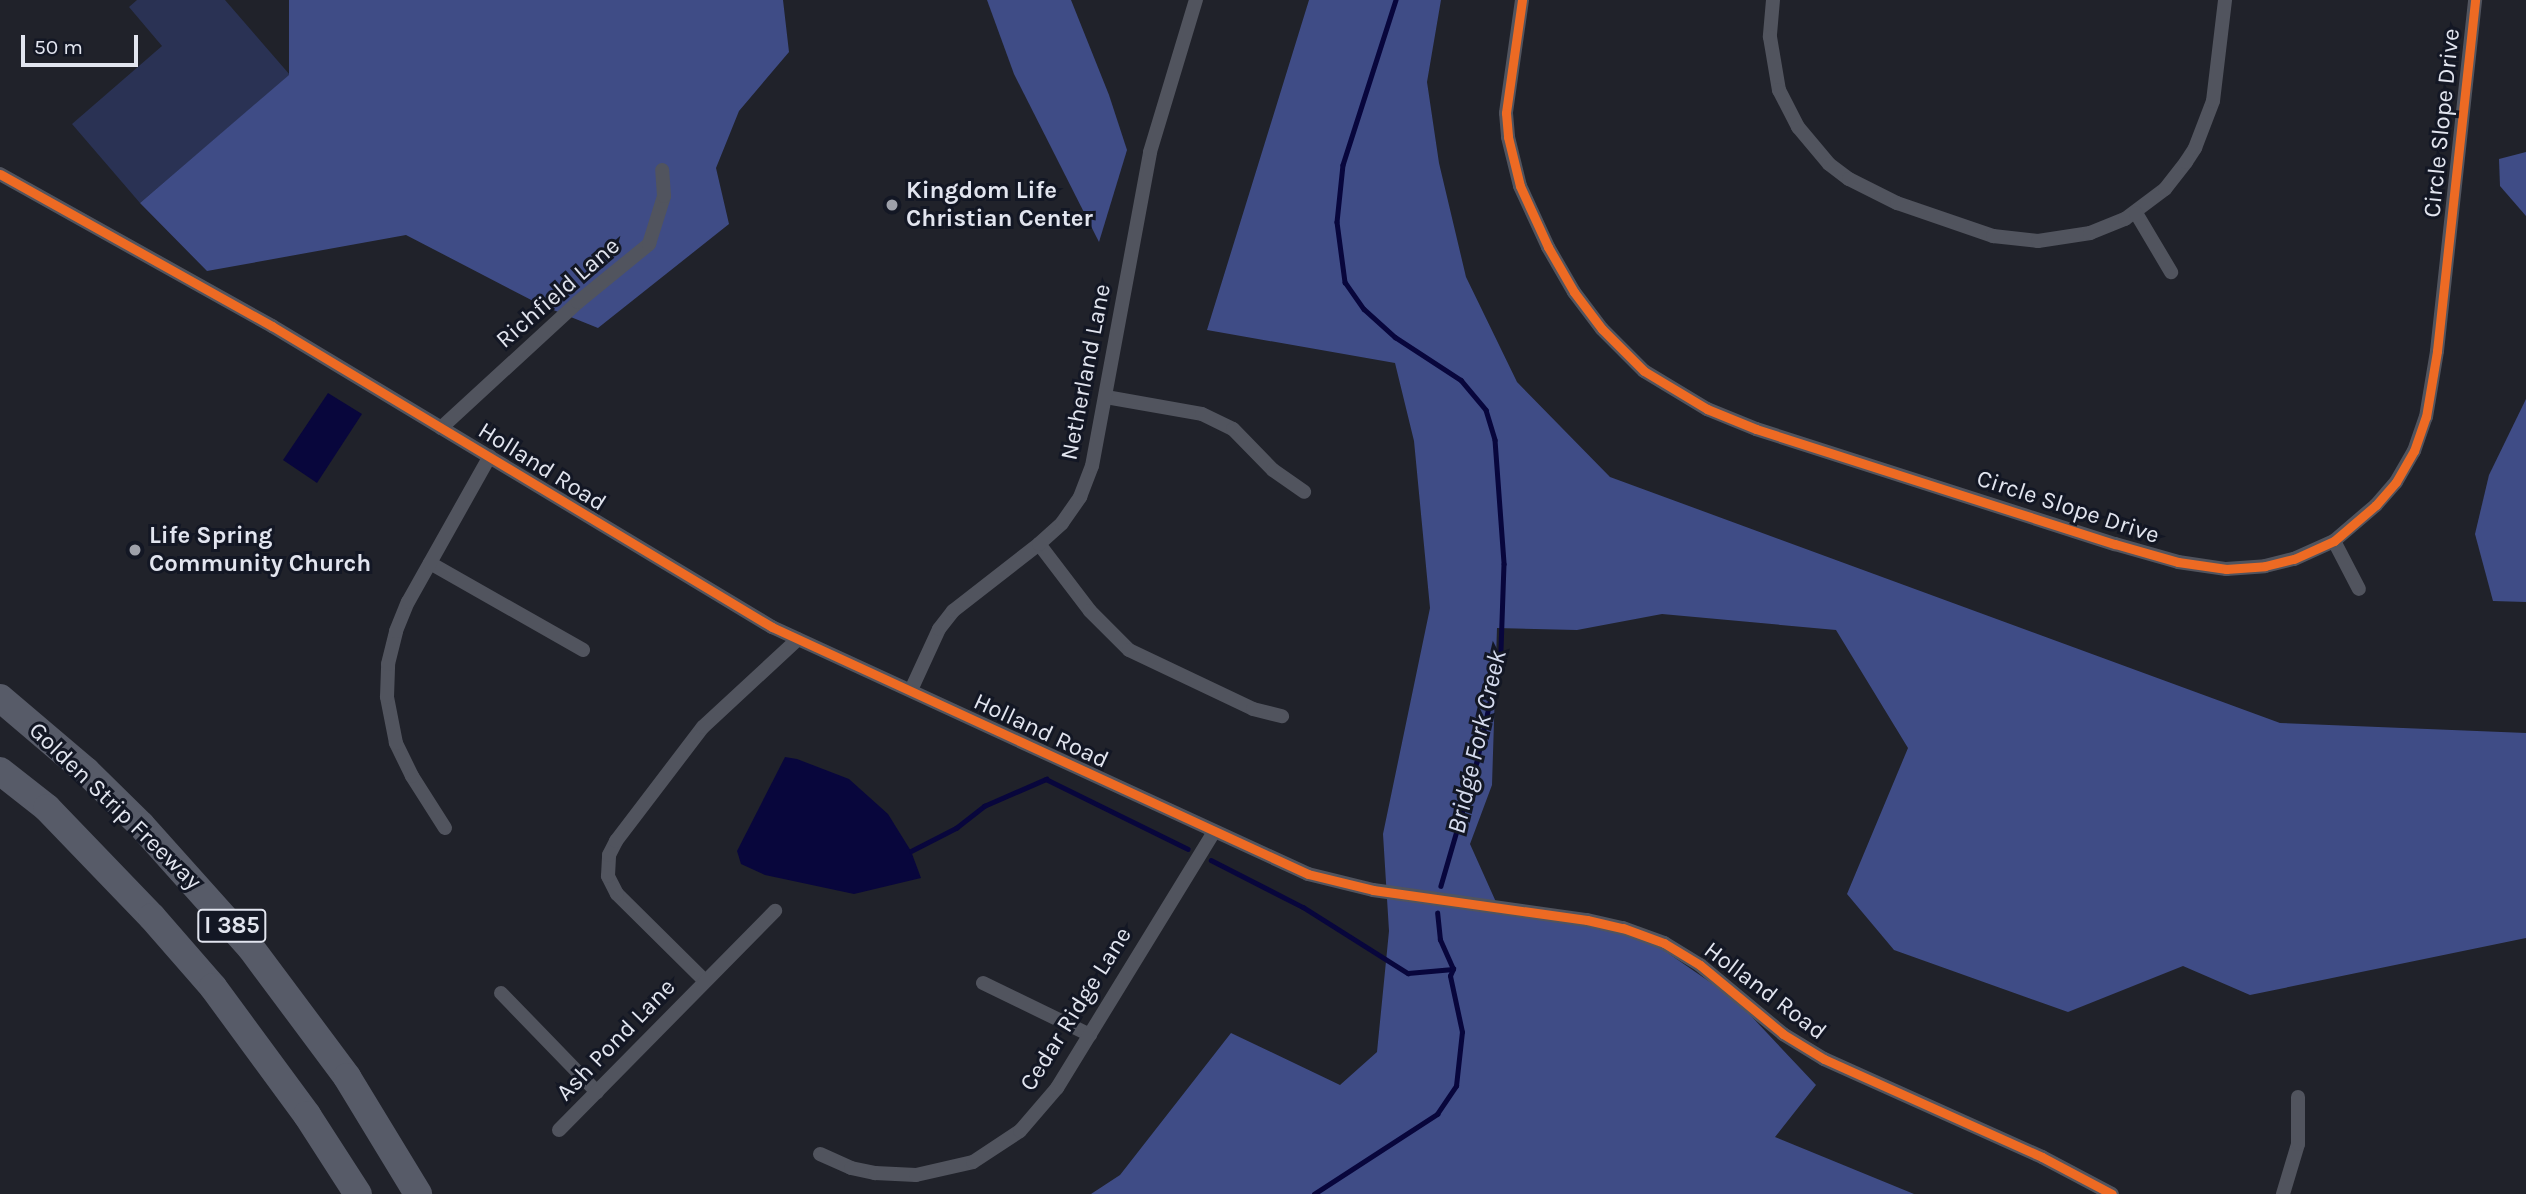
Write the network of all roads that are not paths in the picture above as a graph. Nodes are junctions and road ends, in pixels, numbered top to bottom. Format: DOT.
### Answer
graph roads {
  1 [pos="1196,0"];
  2 [pos="1522,0"];
  3 [pos="1773,0"];
  4 [pos="2225,0"];
  5 [pos="2475,0"];
  6 [pos="662,170"];
  7 [pos="0,174"];
  8 [pos="2136,213"];
  9 [pos="2171,272"];
  10 [pos="1106,397"];
  11 [pos="441,428"];
  12 [pos="490,456"];
  13 [pos="1304,492"];
  14 [pos="2334,541"];
  15 [pos="1040,544"];
  16 [pos="430,563"];
  17 [pos="2359,589"];
  18 [pos="798,639"];
  19 [pos="583,650"];
  20 [pos="911,691"];
  21 [pos="0,698"];
  22 [pos="1282,716"];
  23 [pos="0,771"];
  24 [pos="445,828"];
  25 [pos="1213,833"];
  26 [pos="775,911"];
  27 [pos="705,981"];
  28 [pos="983,983"];
  29 [pos="501,993"];
  30 [pos="1090,1035"];
  31 [pos="597,1092"];
  32 [pos="2298,1097"];
  33 [pos="559,1130"];
  34 [pos="820,1154"];
  35 [pos="358,1194"];
  36 [pos="418,1194"];
  37 [pos="2112,1194"];
  38 [pos="2283,1194"];
  1 -- 10 [label="street, Netherland Lane"];
  2 -- 14 [label="street, Circle Slope Drive"];
  3 -- 8 [label="street"];
  4 -- 8 [label="street"];
  5 -- 14 [label="street, Circle Slope Drive"];
  6 -- 11 [label="street, Richfield Lane"];
  7 -- 11 [label="street, Holland Road"];
  8 -- 9 [label="street"];
  10 -- 13 [label="street"];
  10 -- 15 [label="street, Netherland Lane"];
  11 -- 12 [label="street, Holland Road"];
  12 -- 16 [label="street"];
  12 -- 18 [label="street, Holland Road"];
  14 -- 17 [label="street"];
  15 -- 20 [label="street, Netherland Lane"];
  15 -- 22 [label="street"];
  16 -- 19 [label="street"];
  16 -- 24 [label="street"];
  18 -- 20 [label="street, Holland Road"];
  18 -- 27 [label="street"];
  20 -- 25 [label="street, Holland Road"];
  21 -- 36 [label="highway, Golden Strip Freeway / I 385"];
  23 -- 35 [label="highway, Golden Strip Freeway / I 385"];
  25 -- 30 [label="street, Cedar Ridge Lane"];
  25 -- 37 [label="street, Holland Road"];
  26 -- 27 [label="street, Ash Pond Lane"];
  27 -- 31 [label="street, Ash Pond Lane"];
  28 -- 30 [label="street"];
  29 -- 31 [label="street"];
  30 -- 34 [label="street, Cedar Ridge Lane"];
  31 -- 33 [label="street, Ash Pond Lane"];
  32 -- 38 [label="street"];
}
